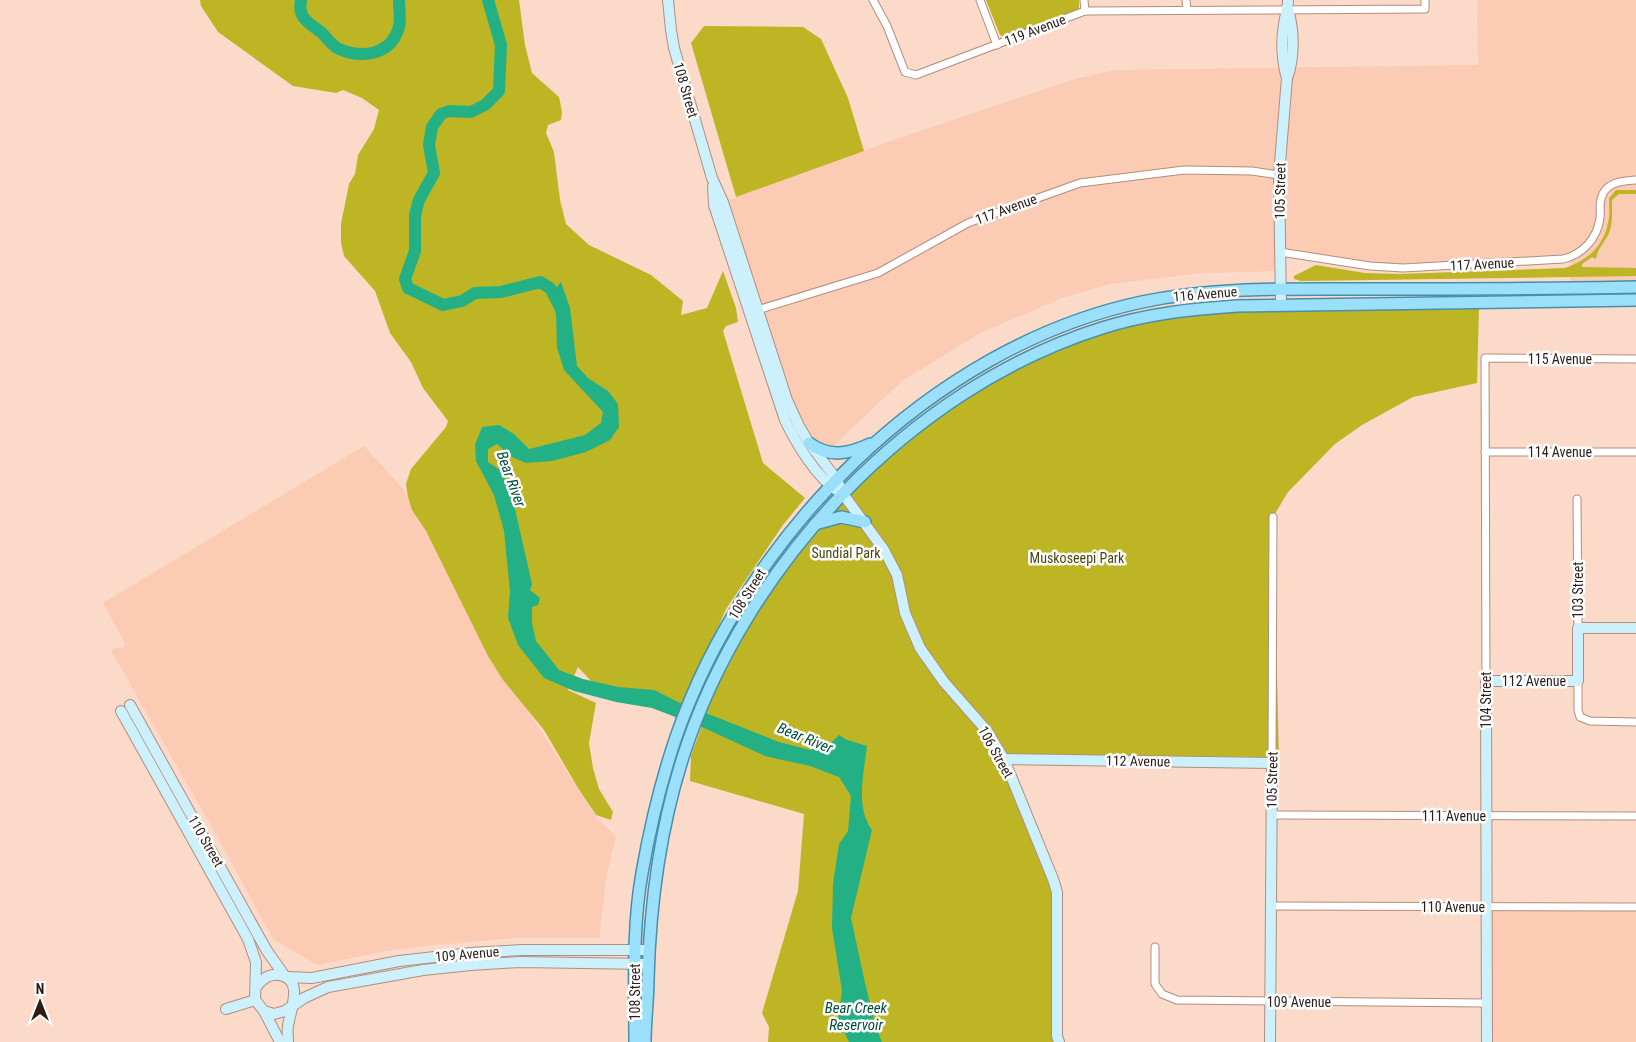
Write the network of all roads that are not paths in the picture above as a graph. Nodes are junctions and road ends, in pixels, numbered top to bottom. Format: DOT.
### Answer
graph roads {
  1 [pos="668,0"];
  2 [pos="873,0"];
  3 [pos="980,0"];
  4 [pos="1084,0"];
  5 [pos="1186,0"];
  6 [pos="1425,0"];
  7 [pos="1288,5"];
  8 [pos="1187,10"];
  9 [pos="1085,11"];
  10 [pos="997,45"];
  11 [pos="1279,175"];
  12 [pos="1636,180"];
  13 [pos="1280,252"];
  14 [pos="1636,288"];
  15 [pos="1280,289"];
  16 [pos="1636,300"];
  17 [pos="1281,305"];
  18 [pos="753,311"];
  19 [pos="1485,358"];
  20 [pos="1636,359"];
  21 [pos="878,440"];
  22 [pos="809,443"];
  23 [pos="1485,452"];
  24 [pos="1636,452"];
  25 [pos="833,483"];
  26 [pos="843,494"];
  27 [pos="1577,499"];
  28 [pos="1273,517"];
  29 [pos="865,522"];
  30 [pos="814,524"];
  31 [pos="1578,628"];
  32 [pos="1636,628"];
  33 [pos="1486,681"];
  34 [pos="1578,681"];
  35 [pos="130,705"];
  36 [pos="121,711"];
  37 [pos="1636,722"];
  38 [pos="1004,759"];
  39 [pos="1272,764"];
  40 [pos="1272,815"];
  41 [pos="1486,816"];
  42 [pos="1636,816"];
  43 [pos="1271,906"];
  44 [pos="1486,907"];
  45 [pos="1636,907"];
  46 [pos="1155,947"];
  47 [pos="635,949"];
  48 [pos="649,950"];
  49 [pos="635,964"];
  50 [pos="648,964"];
  51 [pos="286,976"];
  52 [pos="256,986"];
  53 [pos="255,1000"];
  54 [pos="1270,1002"];
  55 [pos="1487,1004"];
  56 [pos="293,1005"];
  57 [pos="226,1009"];
  58 [pos="264,1011"];
  59 [pos="280,1042"];
  60 [pos="288,1042"];
  61 [pos="635,1042"];
  62 [pos="646,1042"];
  63 [pos="1059,1042"];
  64 [pos="1270,1042"];
  65 [pos="1487,1042"];
  1 -- 18 [label="street, 108 Street"];
  2 -- 10 [label="street, 119 Avenue"];
  3 -- 10 [label="street"];
  4 -- 9 [label="street"];
  5 -- 8 [label="street"];
  6 -- 7 [label="street, 119 Avenue"];
  7 -- 8 [label="street, 119 Avenue"];
  7 -- 11 [label="street, 105 Street"];
  8 -- 9 [label="street, 119 Avenue"];
  9 -- 10 [label="street, 119 Avenue"];
  11 -- 13 [label="street, 105 Street"];
  11 -- 18 [label="street, 117 Avenue"];
  12 -- 13 [label="street, 117 Avenue"];
  13 -- 15 [label="street, 105 Street"];
  14 -- 15 [label="main road, 116 Avenue"];
  15 -- 17 [label="street, 105 Street"];
  15 -- 21 [label="main road, 116 Avenue"];
  16 -- 17 [label="main road, 116 Avenue"];
  17 -- 26 [label="main road, 116 Avenue"];
  18 -- 22 [label="street, 108 Street"];
  18 -- 25 [label="street, 108 Street"];
  19 -- 20 [label="street, 115 Avenue"];
  19 -- 23 [label="street, 104 Street"];
  21 -- 22 [label="main road"];
  21 -- 25 [label="main road, 116 Avenue"];
  22 -- 25 [label="street, 108 Street"];
  23 -- 24 [label="street, 114 Avenue"];
  23 -- 33 [label="street, 104 Street"];
  25 -- 26 [label="street"];
  25 -- 47 [label="main road, 108 Street"];
  26 -- 29 [label="street, 106 Street"];
  26 -- 30 [label="main road, 108 Street"];
  27 -- 31 [label="street, 103 Street"];
  28 -- 39 [label="street, 105 Street"];
  29 -- 30 [label="main road"];
  29 -- 38 [label="street, 106 Street"];
  30 -- 48 [label="main road, 108 Street"];
  31 -- 32 [label="street"];
  31 -- 34 [label="street, 103 Street"];
  33 -- 34 [label="street, 112 Avenue"];
  33 -- 41 [label="street, 104 Street"];
  34 -- 37 [label="street, 112 Avenue"];
  35 -- 51 [label="street, 110 Street"];
  36 -- 52 [label="street, 110 Street"];
  38 -- 39 [label="street, 112 Avenue"];
  38 -- 63 [label="street, 106 Street"];
  39 -- 40 [label="street, 105 Street"];
  40 -- 41 [label="street, 111 Avenue"];
  40 -- 43 [label="street, 105 Street"];
  41 -- 42 [label="street, 111 Avenue"];
  41 -- 44 [label="street, 104 Street"];
  43 -- 44 [label="street, 110 Avenue"];
  43 -- 54 [label="street, 105 Street"];
  44 -- 45 [label="street, 110 Avenue"];
  44 -- 55 [label="street, 104 Street"];
  46 -- 54 [label="street, 109 Avenue"];
  47 -- 48 [label="street, 109 Avenue"];
  47 -- 49 [label="main road, 108 Street"];
  47 -- 51 [label="street, 109 Avenue"];
  48 -- 50 [label="main road, 108 Street"];
  49 -- 50 [label="street, 109 Avenue"];
  49 -- 56 [label="street, 109 Avenue"];
  49 -- 61 [label="main road, 108 Street"];
  50 -- 62 [label="main road, 108 Street"];
  51 -- 52 [label="street"];
  51 -- 56 [label="street"];
  52 -- 53 [label="street"];
  53 -- 57 [label="street"];
  53 -- 58 [label="street"];
  54 -- 55 [label="street, 109 Avenue"];
  54 -- 64 [label="street, 105 Street"];
  55 -- 65 [label="street, 104 Street"];
  56 -- 58 [label="street"];
  56 -- 60 [label="street"];
  58 -- 59 [label="street"];
}
